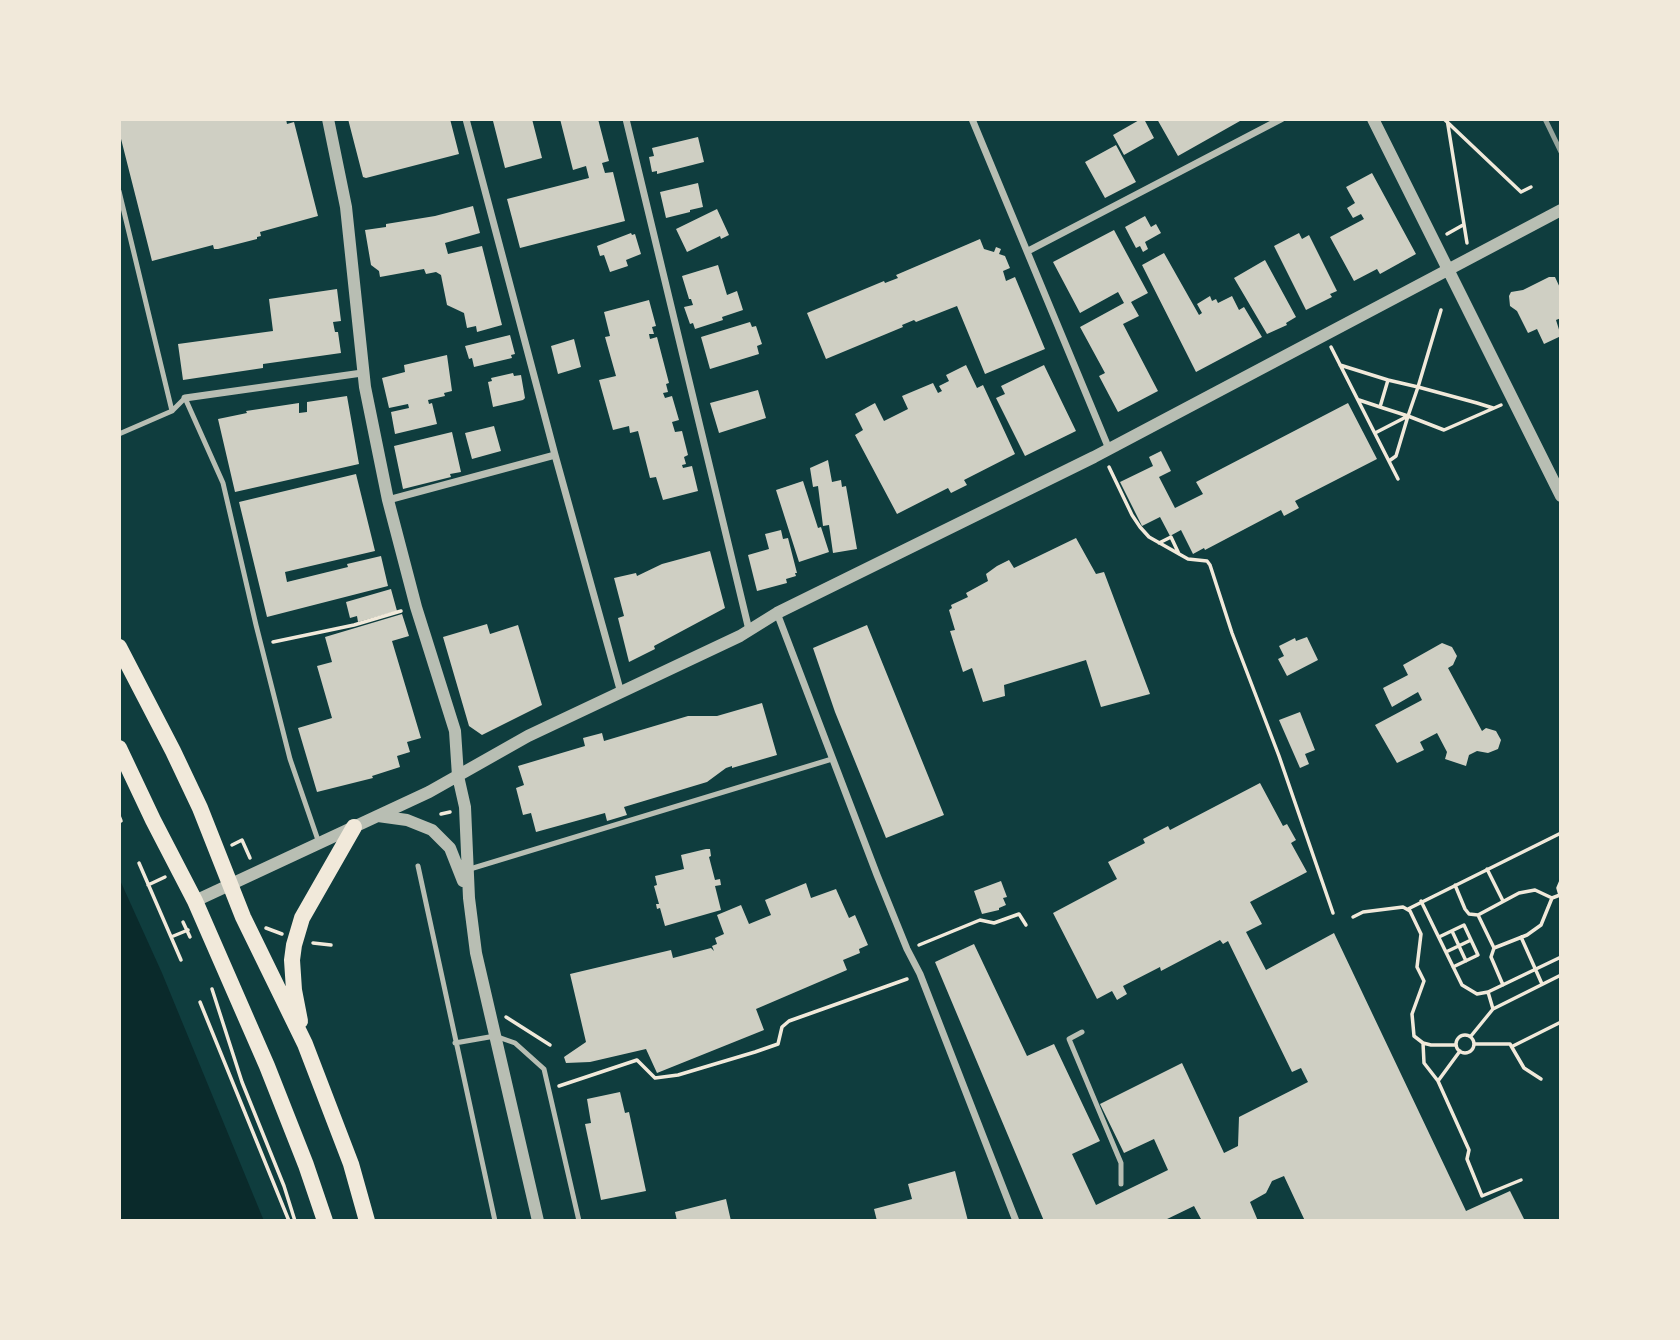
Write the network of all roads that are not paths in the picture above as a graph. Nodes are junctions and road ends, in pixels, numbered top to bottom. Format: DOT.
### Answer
graph roads {
  1 [pos="328,119"];
  2 [pos="466,119"];
  3 [pos="626,119"];
  4 [pos="972,119"];
  5 [pos="1280,119"];
  6 [pos="1373,119"];
  7 [pos="119,191"];
  8 [pos="1561,210"];
  9 [pos="1028,251"];
  10 [pos="1448,270"];
  11 [pos="362,373"];
  12 [pos="184,398"];
  13 [pos="172,411"];
  14 [pos="119,434"];
  15 [pos="1105,451"];
  16 [pos="555,455"];
  17 [pos="1561,496"];
  18 [pos="388,500"];
  19 [pos="777,613"];
  20 [pos="749,629"];
  21 [pos="119,648"];
  22 [pos="621,694"];
  23 [pos="119,748"];
  24 [pos="832,759"];
  25 [pos="458,775"];
  26 [pos="378,816"];
  27 [pos="354,827"];
  28 [pos="319,843"];
  29 [pos="418,866"];
  30 [pos="467,870"];
  31 [pos="229,885"];
  32 [pos="468,898"];
  33 [pos="195,901"];
  34 [pos="1082,1032"];
  35 [pos="495,1035"];
  36 [pos="454,1043"];
  37 [pos="305,1044"];
  38 [pos="1121,1184"];
  39 [pos="325,1221"];
  40 [pos="367,1221"];
  41 [pos="495,1221"];
  42 [pos="537,1221"];
  43 [pos="579,1221"];
  44 [pos="1016,1221"];
  1 -- 11 [label="street"];
  2 -- 16 [label="street"];
  3 -- 20 [label="street"];
  4 -- 9 [label="street"];
  5 -- 9 [label="street"];
  6 -- 10 [label="street"];
  7 -- 13 [label="lane"];
  8 -- 10 [label="street"];
  9 -- 15 [label="street"];
  10 -- 15 [label="street"];
  10 -- 17 [label="street"];
  11 -- 12 [label="street"];
  11 -- 18 [label="street"];
  12 -- 13 [label="lane"];
  12 -- 28 [label="lane"];
  13 -- 14 [label="lane"];
  15 -- 19 [label="street"];
  16 -- 18 [label="street"];
  16 -- 22 [label="street"];
  18 -- 25 [label="street"];
  19 -- 20 [label="street"];
  19 -- 24 [label="street"];
  20 -- 22 [label="street"];
  21 -- 31 [label="main road"];
  22 -- 25 [label="street"];
  23 -- 33 [label="main road"];
  24 -- 30 [label="lane"];
  24 -- 44 [label="street"];
  25 -- 26 [label="street"];
  25 -- 30 [label="street"];
  26 -- 27 [label="street"];
  26 -- 32 [label="street"];
  27 -- 28 [label="street"];
  27 -- 37 [label="main road"];
  28 -- 31 [label="street"];
  29 -- 36 [label="lane"];
  30 -- 32 [label="street"];
  31 -- 33 [label="street"];
  31 -- 37 [label="main road"];
  32 -- 35 [label="street"];
  33 -- 39 [label="main road"];
  34 -- 38 [label="lane"];
  35 -- 36 [label="lane"];
  35 -- 42 [label="street"];
  35 -- 43 [label="lane"];
  36 -- 41 [label="lane"];
  37 -- 40 [label="main road"];
}
